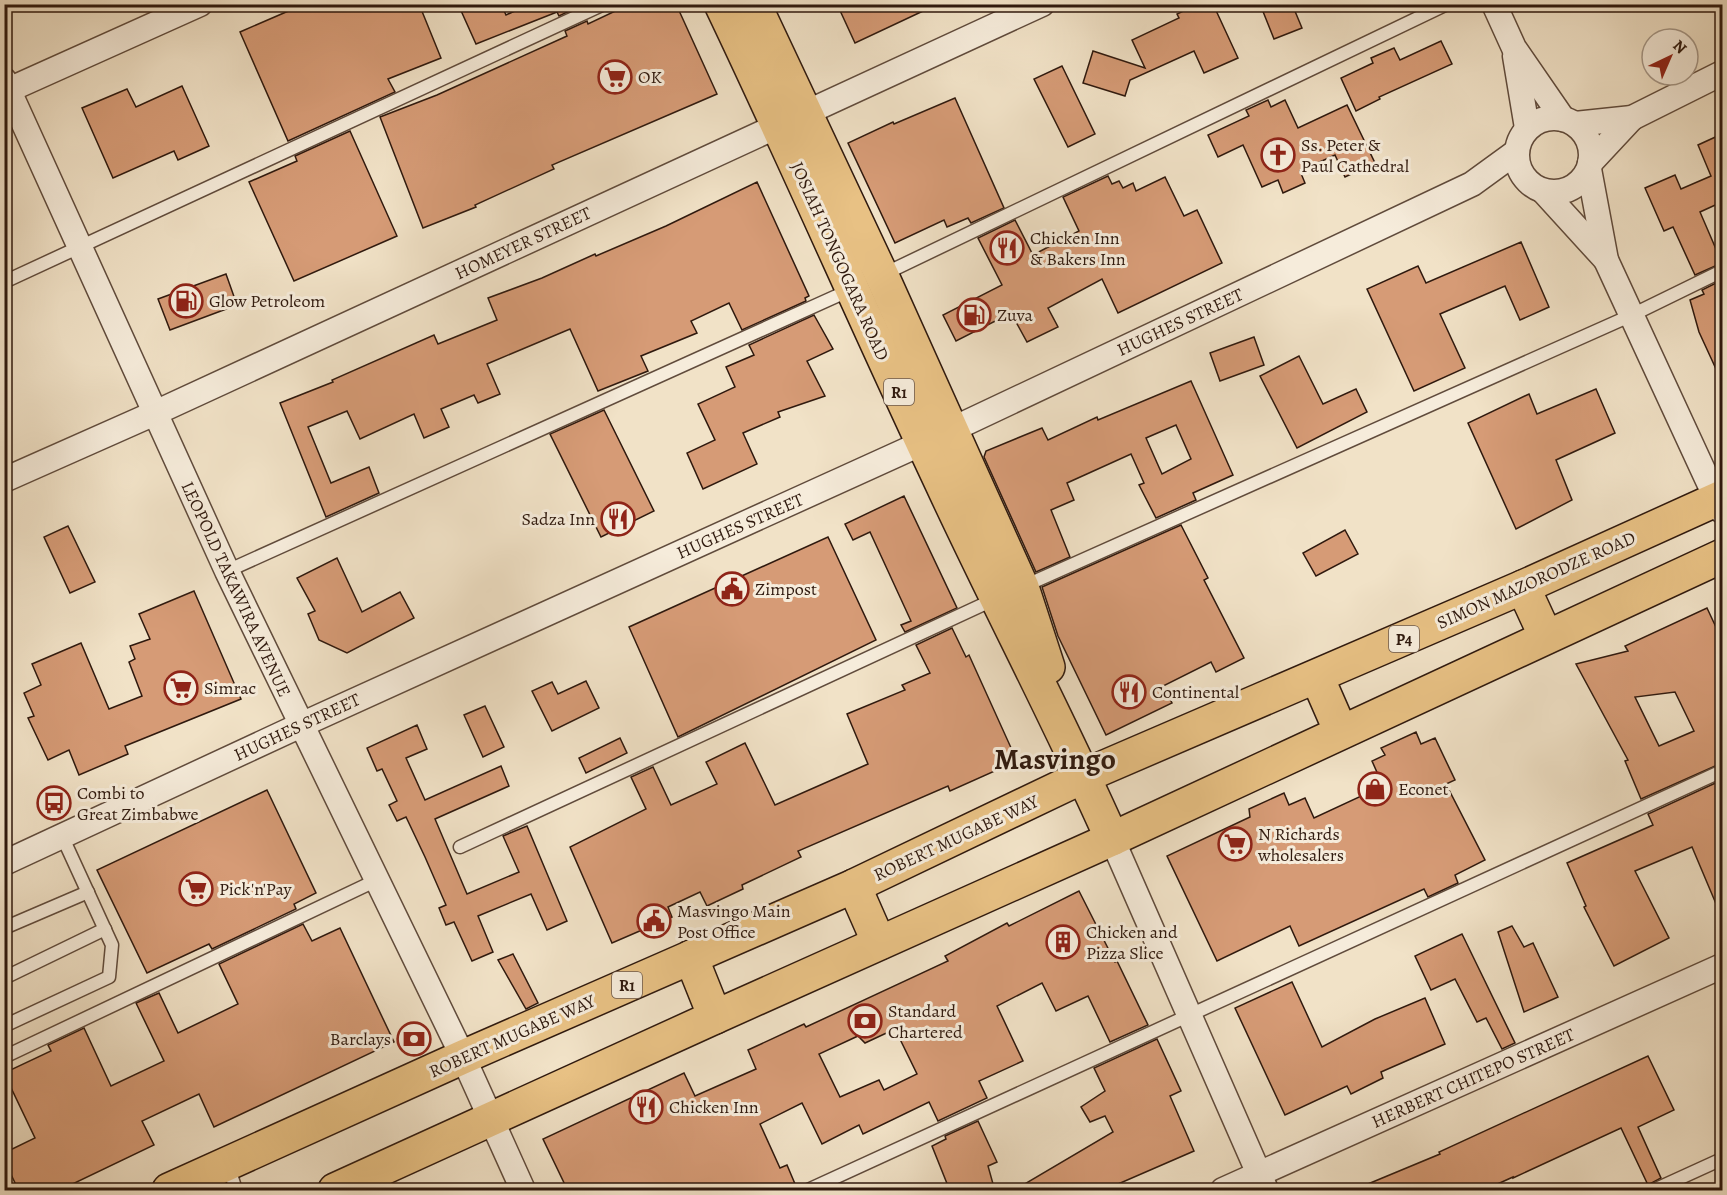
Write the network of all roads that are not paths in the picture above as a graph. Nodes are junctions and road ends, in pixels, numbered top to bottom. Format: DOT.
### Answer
graph roads {
  1 [pos="200,4"];
  2 [pos="604,4"];
  3 [pos="721,4"];
  4 [pos="754,4"];
  5 [pos="1042,4"];
  6 [pos="1447,4"];
  7 [pos="1494,4"];
  8 [pos="1514,48"];
  9 [pos="1722,73"];
  10 [pos="6,88"];
  11 [pos="1632,118"];
  12 [pos="791,119"];
  13 [pos="1569,122"];
  14 [pos="1527,128"];
  15 [pos="1516,152"];
  16 [pos="1590,166"];
  17 [pos="1472,184"];
  18 [pos="1537,188"];
  19 [pos="80,247"];
  20 [pos="1606,260"];
  21 [pos="1722,271"];
  22 [pos="871,281"];
  23 [pos="4,282"];
  24 [pos="1632,315"];
  25 [pos="155,413"];
  26 [pos="951,430"];
  27 [pos="922,443"];
  28 [pos="4,480"];
  29 [pos="1721,502"];
  30 [pos="1722,556"];
  31 [pos="227,572"];
  32 [pos="1523,587"];
  33 [pos="1009,593"];
  34 [pos="1546,637"];
  35 [pos="1317,677"];
  36 [pos="301,725"];
  37 [pos="1341,732"];
  38 [pos="1722,771"];
  39 [pos="1084,777"];
  40 [pos="62,836"];
  41 [pos="1112,839"];
  42 [pos="460,847"];
  43 [pos="4,863"];
  44 [pos="377,880"];
  45 [pos="854,886"];
  46 [pos="88,892"];
  47 [pos="4,928"];
  48 [pos="105,929"];
  49 [pos="879,943"];
  50 [pos="691,957"];
  51 [pos="1722,966"];
  52 [pos="4,978"];
  53 [pos="1189,1014"];
  54 [pos="715,1017"];
  55 [pos="4,1026"];
  56 [pos="4,1057"];
  57 [pos="463,1057"];
  58 [pos="491,1120"];
  59 [pos="1722,1160"];
  60 [pos="232,1177"];
  61 [pos="1262,1182"];
  62 [pos="169,1191"];
  63 [pos="335,1191"];
  64 [pos="523,1191"];
  65 [pos="808,1191"];
  66 [pos="1223,1191"];
  67 [pos="1654,1191"];
  1 -- 10 [label="street"];
  2 -- 19 [label="lane"];
  3 -- 12 [label="highway, JOSIAH TONGOGARA ROAD / R1"];
  4 -- 12 [label="highway, JOSIAH TONGOGARA ROAD / R1"];
  5 -- 12 [label="street, HOMEYER STREET"];
  6 -- 22 [label="lane"];
  7 -- 8 [label="street"];
  8 -- 13 [label="street"];
  8 -- 14 [label="street"];
  9 -- 11 [label="street"];
  10 -- 19 [label="street, LEOPOLD TAKAWIRA AVENUE"];
  11 -- 13 [label="street"];
  11 -- 16 [label="street"];
  12 -- 22 [label="highway, JOSIAH TONGOGARA ROAD / R1"];
  12 -- 25 [label="street, HOMEYER STREET"];
  12 -- 27 [label="highway, JOSIAH TONGOGARA ROAD / R1"];
  13 -- 14 [label="street"];
  13 -- 16 [label="street"];
  14 -- 15 [label="street"];
  15 -- 17 [label="street"];
  15 -- 18 [label="street"];
  16 -- 18 [label="street"];
  16 -- 20 [label="street"];
  17 -- 18 [label="street"];
  17 -- 26 [label="street, HUGHES STREET"];
  18 -- 20 [label="street"];
  19 -- 23 [label="lane"];
  19 -- 25 [label="street, LEOPOLD TAKAWIRA AVENUE"];
  20 -- 24 [label="street"];
  21 -- 24 [label="lane"];
  22 -- 26 [label="highway, JOSIAH TONGOGARA ROAD / R1"];
  22 -- 31 [label="lane"];
  24 -- 29 [label="street"];
  24 -- 33 [label="lane"];
  25 -- 28 [label="street, HOMEYER STREET"];
  25 -- 31 [label="street, LEOPOLD TAKAWIRA AVENUE"];
  26 -- 27 [label="street, HUGHES STREET"];
  26 -- 33 [label="highway, JOSIAH TONGOGARA ROAD / R1"];
  27 -- 33 [label="highway, JOSIAH TONGOGARA ROAD / R1"];
  27 -- 36 [label="street, HUGHES STREET"];
  29 -- 32 [label="highway, SIMON MAZORODZE ROAD / P4"];
  30 -- 34 [label="highway"];
  31 -- 36 [label="street, LEOPOLD TAKAWIRA AVENUE"];
  32 -- 34 [label="highway"];
  32 -- 35 [label="highway, SIMON MAZORODZE ROAD / P4"];
  33 -- 39 [label="highway, JOSIAH TONGOGARA ROAD / R1"];
  33 -- 42 [label="lane"];
  34 -- 37 [label="highway"];
  35 -- 37 [label="highway"];
  35 -- 39 [label="highway, SIMON MAZORODZE ROAD / P4"];
  36 -- 40 [label="street, HUGHES STREET"];
  36 -- 44 [label="street, LEOPOLD TAKAWIRA AVENUE"];
  37 -- 41 [label="highway"];
  38 -- 53 [label="lane"];
  39 -- 41 [label="highway, JOSIAH TONGOGARA ROAD"];
  39 -- 45 [label="highway, ROBERT MUGABE WAY / R1"];
  40 -- 43 [label="street, HUGHES STREET"];
  40 -- 46 [label="lane"];
  41 -- 49 [label="highway"];
  41 -- 53 [label="street"];
  44 -- 56 [label="lane"];
  44 -- 57 [label="street, LEOPOLD TAKAWIRA AVENUE"];
  45 -- 49 [label="highway"];
  45 -- 50 [label="highway, ROBERT MUGABE WAY / R1"];
  46 -- 47 [label="lane"];
  46 -- 48 [label="lane"];
  48 -- 52 [label="lane"];
  48 -- 55 [label="lane"];
  49 -- 54 [label="highway"];
  50 -- 54 [label="highway"];
  50 -- 57 [label="highway, ROBERT MUGABE WAY / R1"];
  51 -- 61 [label="street, HERBERT CHITEPO STREET"];
  53 -- 61 [label="street"];
  53 -- 65 [label="lane"];
  54 -- 58 [label="highway"];
  57 -- 58 [label="street, LEOPOLD TAKAWIRA AVENUE"];
  57 -- 60 [label="highway, ROBERT MUGABE WAY / R1"];
  58 -- 63 [label="highway"];
  58 -- 64 [label="street, LEOPOLD TAKAWIRA AVENUE"];
  59 -- 67 [label="lane"];
  60 -- 62 [label="highway, ROBERT MUGABE WAY / R1"];
  61 -- 66 [label="street, HERBERT CHITEPO STREET"];
}
